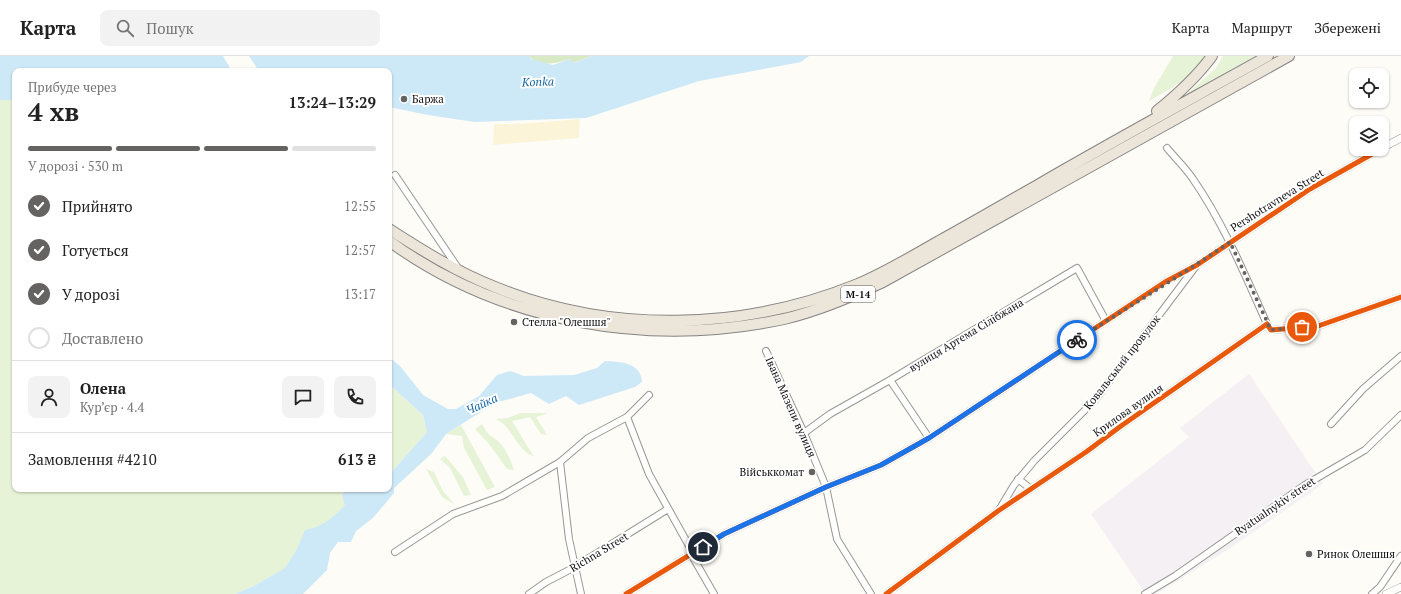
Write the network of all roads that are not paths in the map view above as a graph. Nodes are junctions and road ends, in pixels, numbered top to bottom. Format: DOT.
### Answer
graph roads {
  1 [pos="1212,56"];
  2 [pos="1268,56"];
  3 [pos="1291,56"];
  4 [pos="1132,130"];
  5 [pos="1401,138"];
  6 [pos="1389,145"];
  7 [pos="1167,148"];
  8 [pos="1369,156"];
  9 [pos="395,175"];
  10 [pos="392,231"];
  11 [pos="1230,242"];
  12 [pos="392,243"];
  13 [pos="1197,265"];
  14 [pos="460,271"];
  15 [pos="1401,297"];
  16 [pos="1106,321"];
  17 [pos="1267,324"];
  18 [pos="766,351"];
  19 [pos="1401,356"];
  20 [pos="890,380"];
  21 [pos="650,394"];
  22 [pos="1401,415"];
  23 [pos="627,417"];
  24 [pos="1331,424"];
  25 [pos="804,433"];
  26 [pos="929,438"];
  27 [pos="560,462"];
  28 [pos="1018,479"];
  29 [pos="826,487"];
  30 [pos="1032,489"];
  31 [pos="668,509"];
  32 [pos="998,511"];
  33 [pos="395,552"];
  34 [pos="692,553"];
  35 [pos="1401,556"];
  36 [pos="575,567"];
  37 [pos="1401,587"];
  38 [pos="529,594"];
  39 [pos="581,594"];
  40 [pos="626,594"];
  41 [pos="714,594"];
  42 [pos="871,594"];
  43 [pos="886,594"];
  44 [pos="1145,594"];
  45 [pos="1372,594"];
  46 [pos="1386,594"];
  1 -- 4 [label="highway"];
  2 -- 4 [label="highway, М-14"];
  3 -- 12 [label="highway, М-14"];
  4 -- 14 [label="highway, М-14"];
  5 -- 6 [label="street, Pershotravneva Street"];
  7 -- 11 [label="street"];
  8 -- 11 [label="street, Pershotravneva Street"];
  9 -- 14 [label="street"];
  10 -- 14 [label="highway, М-14"];
  11 -- 13 [label="street, Pershotravneva Street"];
  11 -- 17 [label="street"];
  13 -- 16 [label="street, Pershotravneva Street"];
  13 -- 28 [label="street, Ковальський провулок"];
  15 -- 17 [label="street"];
  16 -- 20 [label="street, вулиця Артема Сілібжана"];
  16 -- 26 [label="street, Pershotravneva Street"];
  17 -- 30 [label="street, Крилова вулиця"];
  18 -- 25 [label="street, Івана Мазепи вулиця"];
  19 -- 24 [label="street"];
  20 -- 25 [label="street, вулиця Артема Сілібжана"];
  20 -- 26 [label="street"];
  21 -- 23 [label="street"];
  22 -- 44 [label="street, Ryatualnykiv street"];
  23 -- 27 [label="street"];
  23 -- 31 [label="street"];
  25 -- 29 [label="street, Івана Мазепи вулиця"];
  26 -- 29 [label="street, Pershotravneva Street"];
  27 -- 33 [label="street"];
  27 -- 36 [label="street"];
  28 -- 30 [label="street"];
  28 -- 32 [label="street, Ковальський провулок"];
  29 -- 34 [label="street, Pershotravneva Street"];
  29 -- 42 [label="street, Івана Мазепи вулиця"];
  30 -- 32 [label="street, Крилова вулиця"];
  31 -- 34 [label="street"];
  31 -- 36 [label="street, Richna Street"];
  32 -- 43 [label="street, Крилова вулиця"];
  34 -- 40 [label="street, Pershotravneva Street"];
  34 -- 41 [label="street"];
  35 -- 45 [label="street"];
  36 -- 38 [label="street, Richna Street"];
  36 -- 39 [label="street"];
  37 -- 46 [label="street"];
}
